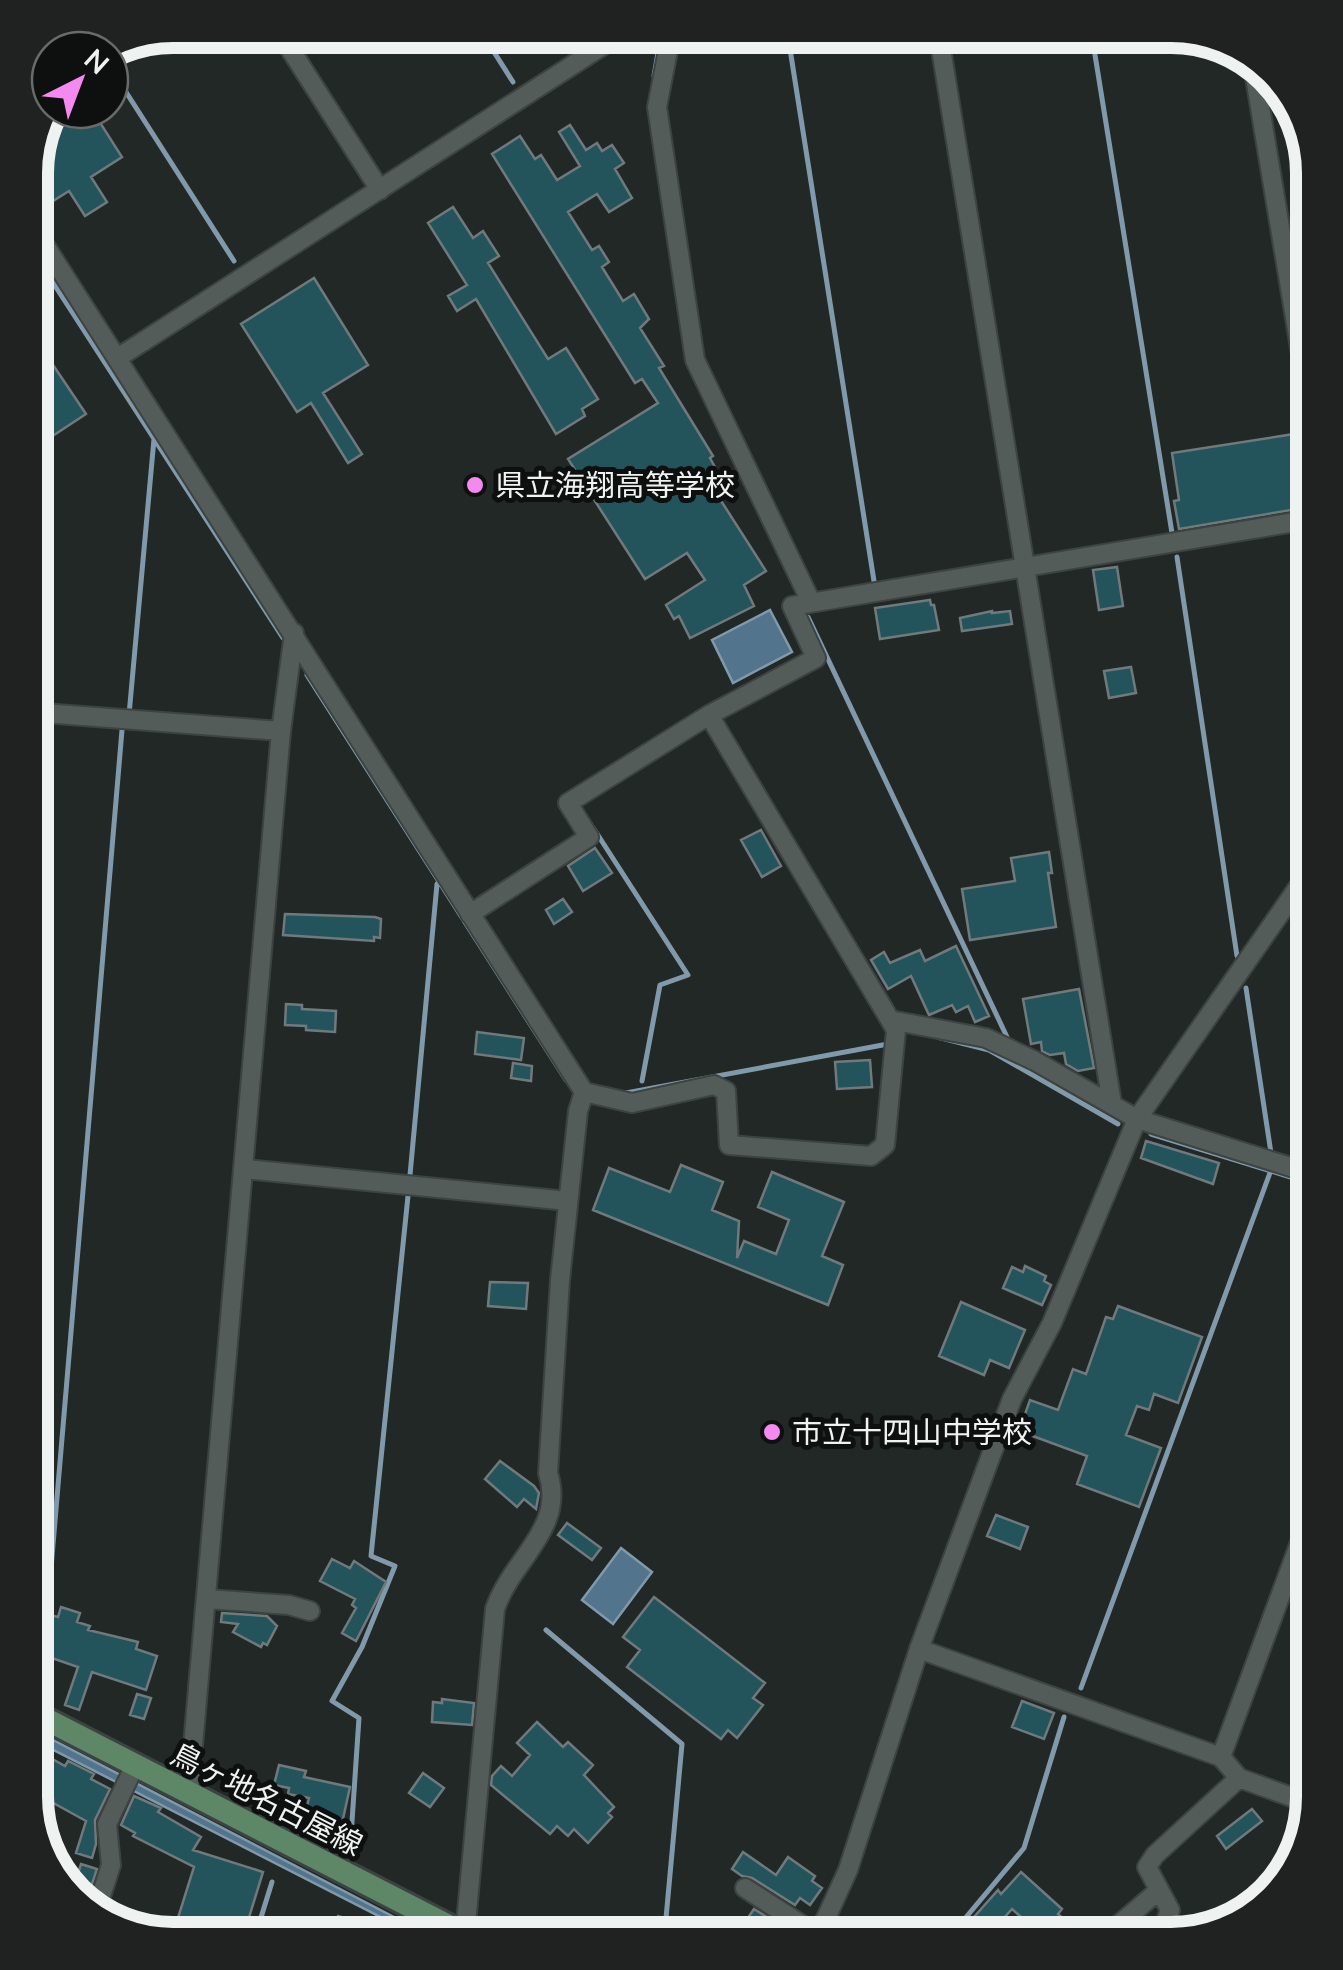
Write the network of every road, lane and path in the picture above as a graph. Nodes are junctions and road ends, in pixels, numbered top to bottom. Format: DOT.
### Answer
graph roads {
  1 [pos="289,48"];
  2 [pos="599,48"];
  3 [pos="668,48"];
  4 [pos="941,48"];
  5 [pos="1256,81"];
  6 [pos="380,190"];
  7 [pos="48,249"];
  8 [pos="1296,324"];
  9 [pos="119,357"];
  10 [pos="1296,522"];
  11 [pos="1024,566"];
  12 [pos="810,602"];
  13 [pos="294,633"];
  14 [pos="48,713"];
  15 [pos="709,716"];
  16 [pos="281,731"];
  17 [pos="1296,890"];
  18 [pos="470,914"];
  19 [pos="890,1020"];
  20 [pos="584,1092"];
  21 [pos="1112,1104"];
  22 [pos="1136,1118"];
  23 [pos="245,1168"];
  24 [pos="1296,1169"];
  25 [pos="568,1200"];
  26 [pos="1296,1554"];
  27 [pos="207,1598"];
  28 [pos="310,1610"];
  29 [pos="919,1649"];
  30 [pos="48,1723"];
  31 [pos="1222,1757"];
  32 [pos="130,1775"];
  33 [pos="1240,1778"];
  34 [pos="190,1792"];
  35 [pos="1296,1798"];
  36 [pos="745,1888"];
  37 [pos="1158,1891"];
  38 [pos="101,1900"];
  39 [pos="433,1917"];
  40 [pos="430,1922"];
  41 [pos="442,1922"];
  42 [pos="472,1922"];
  43 [pos="794,1922"];
  44 [pos="824,1922"];
  45 [pos="1122,1922"];
  46 [pos="1166,1922"];
  1 -- 6 [label="street"];
  2 -- 6 [label="street"];
  3 -- 12 [label="street"];
  4 -- 11 [label="street"];
  5 -- 8 [label="street"];
  6 -- 9 [label="street"];
  7 -- 9 [label="street"];
  9 -- 13 [label="street"];
  10 -- 11 [label="street"];
  11 -- 12 [label="street"];
  11 -- 21 [label="street"];
  12 -- 15 [label="street"];
  13 -- 16 [label="street"];
  13 -- 18 [label="street"];
  14 -- 16 [label="street"];
  15 -- 18 [label="street"];
  15 -- 19 [label="street"];
  16 -- 23 [label="street"];
  17 -- 22 [label="street"];
  18 -- 20 [label="street"];
  19 -- 20 [label="street"];
  19 -- 21 [label="street"];
  20 -- 25 [label="street"];
  21 -- 22 [label="street"];
  22 -- 24 [label="street"];
  22 -- 29 [label="street"];
  23 -- 25 [label="street"];
  23 -- 27 [label="street"];
  25 -- 42 [label="street"];
  26 -- 31 [label="street"];
  27 -- 28 [label="street"];
  27 -- 34 [label="street"];
  29 -- 31 [label="street"];
  29 -- 44 [label="street"];
  30 -- 32 [label="main road, 鳥ヶ地名古屋線"];
  31 -- 33 [label="street"];
  32 -- 34 [label="main road, 鳥ヶ地名古屋線"];
  32 -- 38 [label="street"];
  33 -- 35 [label="street"];
  33 -- 37 [label="street"];
  34 -- 39 [label="main road, 鳥ヶ地名古屋線"];
  36 -- 43 [label="street"];
  37 -- 45 [label="street"];
  37 -- 46 [label="street"];
  39 -- 40 [label="street"];
  39 -- 41 [label="main road, 鳥ヶ地名古屋線"];
}
